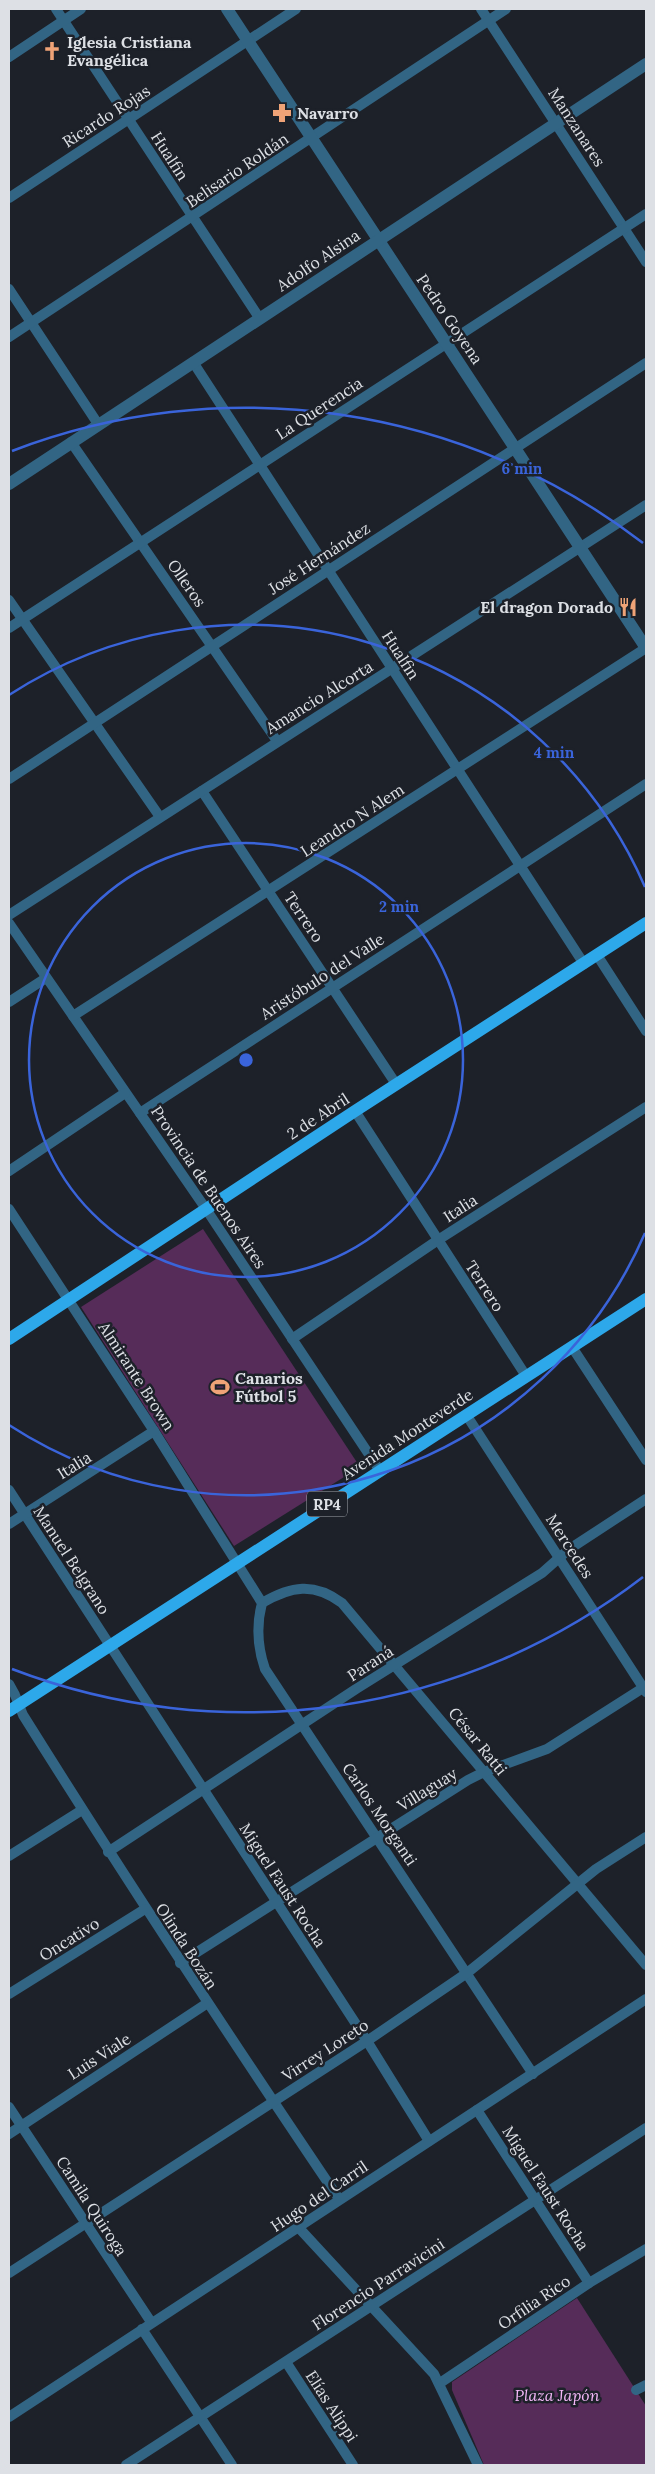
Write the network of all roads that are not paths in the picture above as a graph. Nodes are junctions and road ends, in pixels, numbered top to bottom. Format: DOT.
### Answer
graph roads {
  1 [pos="56,9"];
  2 [pos="81,9"];
  3 [pos="227,9"];
  4 [pos="296,9"];
  5 [pos="481,9"];
  6 [pos="506,9"];
  7 [pos="488,20"];
  8 [pos="64,21"];
  9 [pos="248,40"];
  10 [pos="9,58"];
  11 [pos="646,64"];
  12 [pos="129,119"];
  13 [pos="556,122"];
  14 [pos="312,138"];
  15 [pos="9,198"];
  16 [pos="646,214"];
  17 [pos="192,218"];
  18 [pos="624,228"];
  19 [pos="377,240"];
  20 [pos="646,262"];
  21 [pos="9,289"];
  22 [pos="260,318"];
  23 [pos="31,322"];
  24 [pos="9,337"];
  25 [pos="447,343"];
  26 [pos="193,362"];
  27 [pos="646,363"];
  28 [pos="98,424"];
  29 [pos="71,442"];
  30 [pos="515,448"];
  31 [pos="259,465"];
  32 [pos="9,484"];
  33 [pos="646,505"];
  34 [pos="140,541"];
  35 [pos="581,547"];
  36 [pos="327,570"];
  37 [pos="9,600"];
  38 [pos="22,620"];
  39 [pos="9,628"];
  40 [pos="212,645"];
  41 [pos="646,648"];
  42 [pos="392,669"];
  43 [pos="95,722"];
  44 [pos="277,741"];
  45 [pos="456,769"];
  46 [pos="9,779"];
  47 [pos="646,784"];
  48 [pos="202,791"];
  49 [pos="160,817"];
  50 [pos="520,867"];
  51 [pos="269,892"];
  52 [pos="9,915"];
  53 [pos="9,923"];
  54 [pos="646,923"];
  55 [pos="597,955"];
  56 [pos="584,964"];
  57 [pos="46,978"];
  58 [pos="332,987"];
  59 [pos="9,1002"];
  60 [pos="73,1016"];
  61 [pos="646,1031"];
  62 [pos="396,1084"];
  63 [pos="126,1093"];
  64 [pos="646,1107"];
  65 [pos="355,1111"];
  66 [pos="140,1112"];
  67 [pos="9,1171"];
  68 [pos="9,1209"];
  69 [pos="206,1209"];
  70 [pos="438,1240"];
  71 [pos="68,1299"];
  72 [pos="646,1299"];
  73 [pos="9,1339"];
  74 [pos="292,1339"];
  75 [pos="572,1348"];
  76 [pos="526,1376"];
  77 [pos="466,1416"];
  78 [pos="154,1431"];
  79 [pos="646,1460"];
  80 [pos="380,1471"];
  81 [pos="9,1490"];
  82 [pos="646,1499"];
  83 [pos="24,1514"];
  84 [pos="9,1524"];
  85 [pos="559,1558"];
  86 [pos="238,1562"];
  87 [pos="262,1603"];
  88 [pos="110,1646"];
  89 [pos="396,1664"];
  90 [pos="9,1684"];
  91 [pos="645,1689"];
  92 [pos="14,1708"];
  93 [pos="302,1726"];
  94 [pos="484,1772"];
  95 [pos="204,1791"];
  96 [pos="82,1810"];
  97 [pos="646,1837"];
  98 [pos="378,1838"];
  99 [pos="108,1852"];
  100 [pos="9,1856"];
  101 [pos="577,1885"];
  102 [pos="276,1902"];
  103 [pos="145,1908"];
  104 [pos="180,1962"];
  105 [pos="646,1965"];
  106 [pos="467,1973"];
  107 [pos="9,1994"];
  108 [pos="646,1999"];
  109 [pos="206,2004"];
  110 [pos="367,2041"];
  111 [pos="533,2074"];
  112 [pos="273,2101"];
  113 [pos="9,2106"];
  114 [pos="477,2110"];
  115 [pos="21,2126"];
  116 [pos="646,2128"];
  117 [pos="9,2134"];
  118 [pos="429,2141"];
  119 [pos="536,2198"];
  120 [pos="339,2199"];
  121 [pos="84,2223"];
  122 [pos="299,2228"];
  123 [pos="646,2250"];
  124 [pos="9,2273"];
  125 [pos="588,2283"];
  126 [pos="371,2307"];
  127 [pos="151,2322"];
  128 [pos="142,2329"];
  129 [pos="286,2362"];
  130 [pos="440,2383"];
  131 [pos="646,2385"];
  132 [pos="636,2390"];
  133 [pos="9,2417"];
  134 [pos="201,2417"];
  135 [pos="126,2465"];
  136 [pos="232,2465"];
  137 [pos="353,2465"];
  138 [pos="478,2465"];
  1 -- 8 [label="street, Hualfin"];
  2 -- 8 [label="street"];
  3 -- 9 [label="street, Pedro Goyena"];
  4 -- 9 [label="street, Ricardo Rojas"];
  5 -- 7 [label="street, Manzanares"];
  6 -- 7 [label="street, Belisario Roldán"];
  7 -- 13 [label="street, Manzanares"];
  7 -- 14 [label="street, Belisario Roldán"];
  8 -- 10 [label="street"];
  8 -- 12 [label="street, Hualfin"];
  9 -- 12 [label="street, Ricardo Rojas"];
  9 -- 14 [label="street, Pedro Goyena"];
  11 -- 13 [label="street, Adolfo Alsina"];
  12 -- 15 [label="street, Ricardo Rojas"];
  12 -- 17 [label="street, Hualfin"];
  13 -- 18 [label="street, Manzanares"];
  13 -- 19 [label="street, Adolfo Alsina"];
  14 -- 17 [label="street, Belisario Roldán"];
  14 -- 19 [label="street, Pedro Goyena"];
  16 -- 18 [label="street, La Querencia"];
  17 -- 22 [label="street, Hualfin"];
  17 -- 23 [label="street, Belisario Roldán"];
  18 -- 20 [label="street, Manzanares"];
  18 -- 25 [label="street, La Querencia"];
  19 -- 22 [label="street, Adolfo Alsina"];
  19 -- 25 [label="street, Pedro Goyena"];
  21 -- 23 [label="street"];
  22 -- 26 [label="street, Adolfo Alsina"];
  23 -- 24 [label="street, Belisario Roldán"];
  23 -- 28 [label="street"];
  25 -- 30 [label="street, Pedro Goyena"];
  25 -- 31 [label="street, La Querencia"];
  26 -- 28 [label="street, Adolfo Alsina"];
  26 -- 31 [label="street, Hualfin"];
  27 -- 30 [label="street, José Hernández"];
  28 -- 29 [label="street, Adolfo Alsina"];
  29 -- 32 [label="street, Adolfo Alsina"];
  29 -- 34 [label="street, Olleros"];
  30 -- 35 [label="street, Pedro Goyena"];
  30 -- 36 [label="street, José Hernández"];
  31 -- 34 [label="street, La Querencia"];
  31 -- 36 [label="street, Hualfin"];
  33 -- 35 [label="street, Amancio Alcorta"];
  34 -- 38 [label="street, La Querencia"];
  34 -- 40 [label="street, Olleros"];
  35 -- 41 [label="street, Pedro Goyena"];
  35 -- 42 [label="street, Amancio Alcorta"];
  36 -- 40 [label="street, José Hernández"];
  36 -- 42 [label="street, Hualfin"];
  37 -- 38 [label="street"];
  38 -- 39 [label="street, La Querencia"];
  38 -- 43 [label="street"];
  40 -- 43 [label="street, José Hernández"];
  40 -- 44 [label="street, Olleros"];
  41 -- 45 [label="street, Leandro N Alem"];
  42 -- 44 [label="street, Amancio Alcorta"];
  42 -- 45 [label="street, Hualfin"];
  43 -- 46 [label="street, José Hernández"];
  43 -- 49 [label="street"];
  44 -- 48 [label="street, Amancio Alcorta"];
  45 -- 50 [label="street, Hualfin"];
  45 -- 51 [label="street, Leandro N Alem"];
  47 -- 50 [label="street, Aristóbulo del Valle"];
  48 -- 49 [label="street, Amancio Alcorta"];
  48 -- 51 [label="street, Terrero"];
  49 -- 52 [label="street, Amancio Alcorta"];
  50 -- 56 [label="street, Hualfin"];
  50 -- 58 [label="street, Aristóbulo del Valle"];
  51 -- 58 [label="street, Terrero"];
  51 -- 60 [label="street, Leandro N Alem"];
  53 -- 57 [label="street, Provincia de Buenos Aires"];
  54 -- 55 [label="main road, 2 de Abril"];
  55 -- 56 [label="main road, 2 de Abril"];
  55 -- 61 [label="street"];
  56 -- 62 [label="main road, 2 de Abril"];
  57 -- 59 [label="street"];
  57 -- 60 [label="street, Provincia de Buenos Aires"];
  58 -- 62 [label="street, Terrero"];
  58 -- 66 [label="street, Aristóbulo del Valle"];
  60 -- 63 [label="street, Provincia de Buenos Aires"];
  62 -- 65 [label="main road, 2 de Abril"];
  63 -- 66 [label="street, Provincia de Buenos Aires"];
  63 -- 67 [label="street"];
  64 -- 70 [label="street, Italia"];
  65 -- 69 [label="main road, 2 de Abril"];
  65 -- 70 [label="street, Terrero"];
  66 -- 69 [label="street, Provincia de Buenos Aires"];
  68 -- 71 [label="street, Almirante Brown"];
  69 -- 71 [label="main road, 2 de Abril"];
  69 -- 74 [label="street, Provincia de Buenos Aires"];
  70 -- 74 [label="street, Italia"];
  70 -- 76 [label="street, Terrero"];
  71 -- 73 [label="main road, 2 de Abril"];
  71 -- 78 [label="street, Almirante Brown"];
  72 -- 75 [label="main road, Avenida Monteverde / RP4"];
  74 -- 80 [label="street, Provincia de Buenos Aires"];
  75 -- 76 [label="main road, Avenida Monteverde / RP4"];
  75 -- 79 [label="street"];
  76 -- 77 [label="main road, Avenida Monteverde / RP4"];
  77 -- 80 [label="main road, Avenida Monteverde / RP4"];
  77 -- 85 [label="street, Mercedes"];
  78 -- 83 [label="street, Italia"];
  78 -- 86 [label="street, Almirante Brown"];
  80 -- 86 [label="main road, Avenida Monteverde / RP4"];
  81 -- 83 [label="street, Manuel Belgrano"];
  82 -- 85 [label="street, Paraná"];
  83 -- 84 [label="street, Italia"];
  83 -- 88 [label="street, Manuel Belgrano"];
  85 -- 89 [label="street, Paraná"];
  85 -- 91 [label="street, Mercedes"];
  86 -- 87 [label="street"];
  86 -- 88 [label="main road, Avenida Monteverde / RP4"];
  87 -- 89 [label="street, César Ratti"];
  87 -- 93 [label="street, Carlos Morganti"];
  88 -- 92 [label="main road, Avenida Monteverde / RP4"];
  88 -- 95 [label="street, Miguel Faust Rocha"];
  89 -- 93 [label="street, Paraná"];
  89 -- 94 [label="street, César Ratti"];
  90 -- 92 [label="street, Olinda Bozán"];
  91 -- 94 [label="street, Villaguay"];
  92 -- 96 [label="street, Olinda Bozán"];
  93 -- 95 [label="street, Paraná"];
  93 -- 98 [label="street, Carlos Morganti"];
  94 -- 98 [label="street, Villaguay"];
  94 -- 101 [label="street, César Ratti"];
  95 -- 99 [label="street, Paraná"];
  95 -- 102 [label="street, Miguel Faust Rocha"];
  96 -- 99 [label="street, Olinda Bozán"];
  96 -- 100 [label="street"];
  97 -- 101 [label="street, Virrey Loreto"];
  98 -- 102 [label="street, Villaguay"];
  98 -- 106 [label="street, Carlos Morganti"];
  99 -- 103 [label="street, Olinda Bozán"];
  101 -- 105 [label="street, César Ratti"];
  101 -- 106 [label="street, Virrey Loreto"];
  102 -- 104 [label="street, Villaguay"];
  102 -- 110 [label="street, Miguel Faust Rocha"];
  103 -- 104 [label="street, Olinda Bozán"];
  103 -- 107 [label="street, Oncativo"];
  104 -- 109 [label="street, Olinda Bozán"];
  106 -- 110 [label="street, Virrey Loreto"];
  106 -- 111 [label="street, Carlos Morganti"];
  108 -- 111 [label="street, Hugo del Carril"];
  109 -- 112 [label="street, Olinda Bozán"];
  109 -- 115 [label="street, Luis Viale"];
  110 -- 112 [label="street, Virrey Loreto"];
  110 -- 118 [label="street, Miguel Faust Rocha"];
  111 -- 114 [label="street, Hugo del Carril"];
  112 -- 120 [label="street, Olinda Bozán"];
  112 -- 121 [label="street, Virrey Loreto"];
  113 -- 115 [label="street, Camila Quiroga"];
  114 -- 118 [label="street, Hugo del Carril"];
  114 -- 119 [label="street, Miguel Faust Rocha"];
  115 -- 117 [label="street, Luis Viale"];
  115 -- 121 [label="street, Camila Quiroga"];
  116 -- 119 [label="street, Florencio Parravicini"];
  118 -- 120 [label="street, Hugo del Carril"];
  119 -- 125 [label="street, Miguel Faust Rocha"];
  119 -- 126 [label="street, Florencio Parravicini"];
  120 -- 122 [label="street, Hugo del Carril"];
  121 -- 124 [label="street, Virrey Loreto"];
  121 -- 127 [label="street, Camila Quiroga"];
  122 -- 126 [label="street"];
  122 -- 127 [label="street, Hugo del Carril"];
  123 -- 125 [label="street, Orfilia Rico"];
  125 -- 130 [label="street, Orfilia Rico"];
  126 -- 129 [label="street, Florencio Parravicini"];
  126 -- 130 [label="street"];
  127 -- 128 [label="street, Hugo del Carril"];
  128 -- 133 [label="street, Hugo del Carril"];
  128 -- 134 [label="street"];
  129 -- 134 [label="street, Florencio Parravicini"];
  129 -- 137 [label="street, Elías Alippi"];
  130 -- 138 [label="street"];
  131 -- 132 [label="street"];
  134 -- 135 [label="street, Florencio Parravicini"];
  134 -- 136 [label="street"];
}
